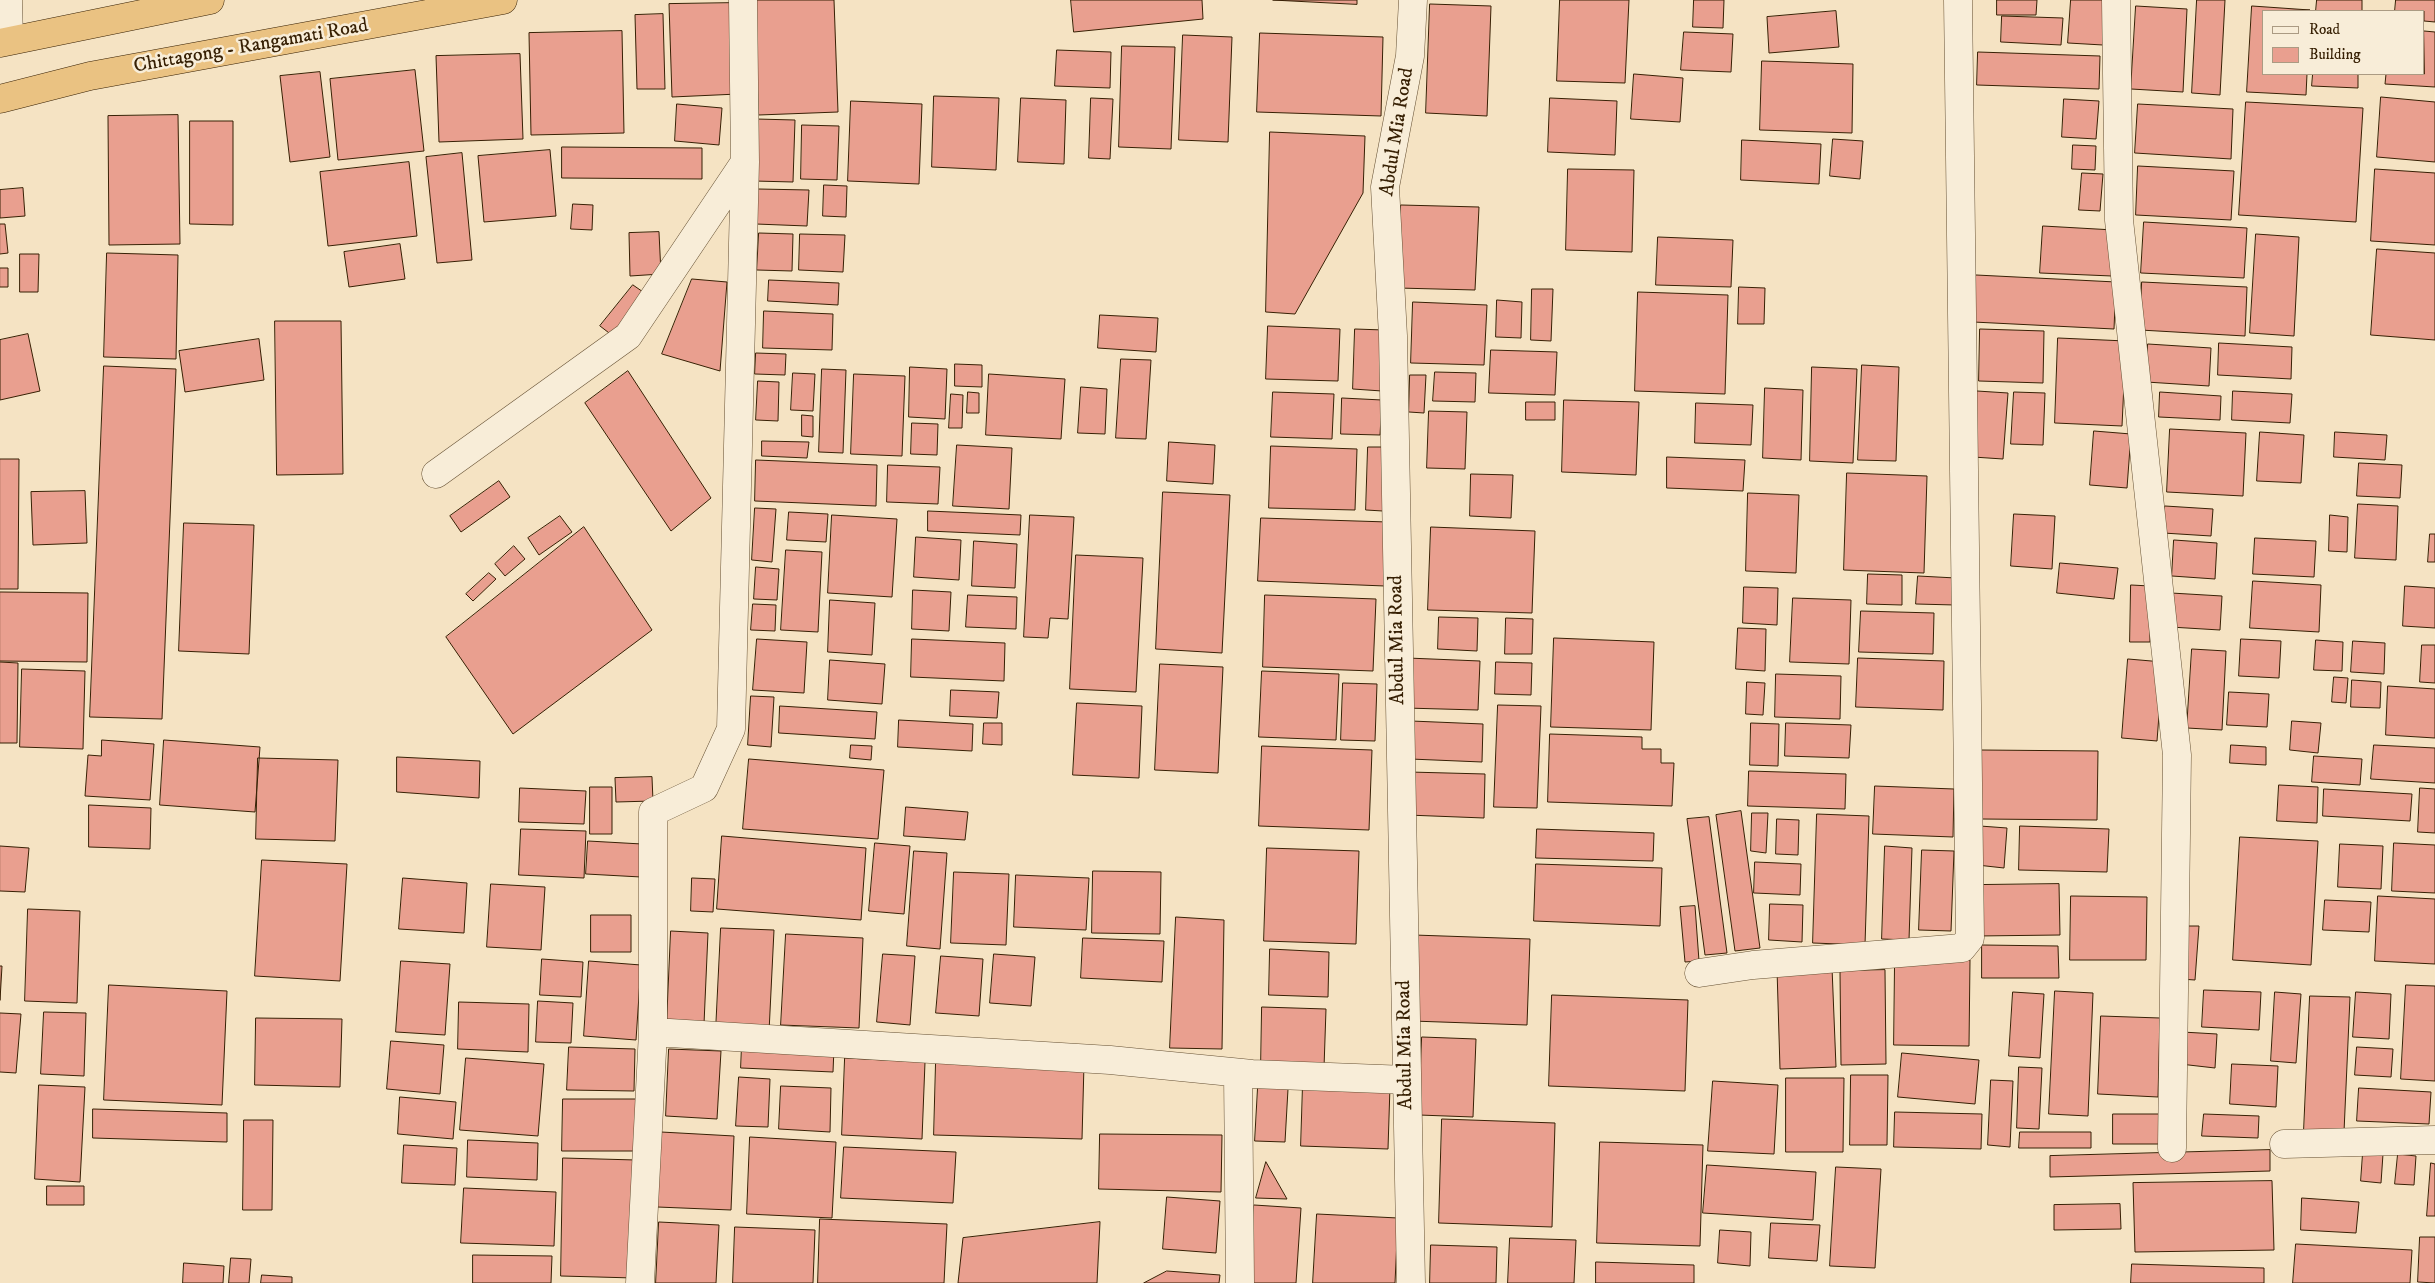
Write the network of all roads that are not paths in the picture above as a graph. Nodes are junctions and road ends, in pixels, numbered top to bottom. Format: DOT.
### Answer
graph roads {
  1 [pos="8,0"];
  2 [pos="210,0"];
  3 [pos="503,0"];
  4 [pos="743,0"];
  5 [pos="1413,0"];
  6 [pos="1958,0"];
  7 [pos="2116,0"];
  8 [pos="4,41"];
  9 [pos="0,99"];
  10 [pos="745,162"];
  11 [pos="436,474"];
  12 [pos="1699,973"];
  13 [pos="653,1032"];
  14 [pos="1238,1073"];
  15 [pos="1407,1080"];
  16 [pos="2435,1140"];
  17 [pos="2284,1144"];
  18 [pos="2172,1148"];
  19 [pos="640,1283"];
  20 [pos="1240,1283"];
  21 [pos="1411,1283"];
  1 -- 8 [label="street"];
  2 -- 8 [label="highway"];
  3 -- 9 [label="highway, Chittagong - Rangamati Road"];
  4 -- 10 [label="street"];
  5 -- 15 [label="street, Abdul Mia Road"];
  6 -- 12 [label="street"];
  7 -- 18 [label="street"];
  10 -- 11 [label="street"];
  10 -- 13 [label="street"];
  13 -- 14 [label="street"];
  13 -- 19 [label="street"];
  14 -- 15 [label="street"];
  14 -- 20 [label="street"];
  15 -- 21 [label="street, Abdul Mia Road"];
  16 -- 17 [label="street"];
}
